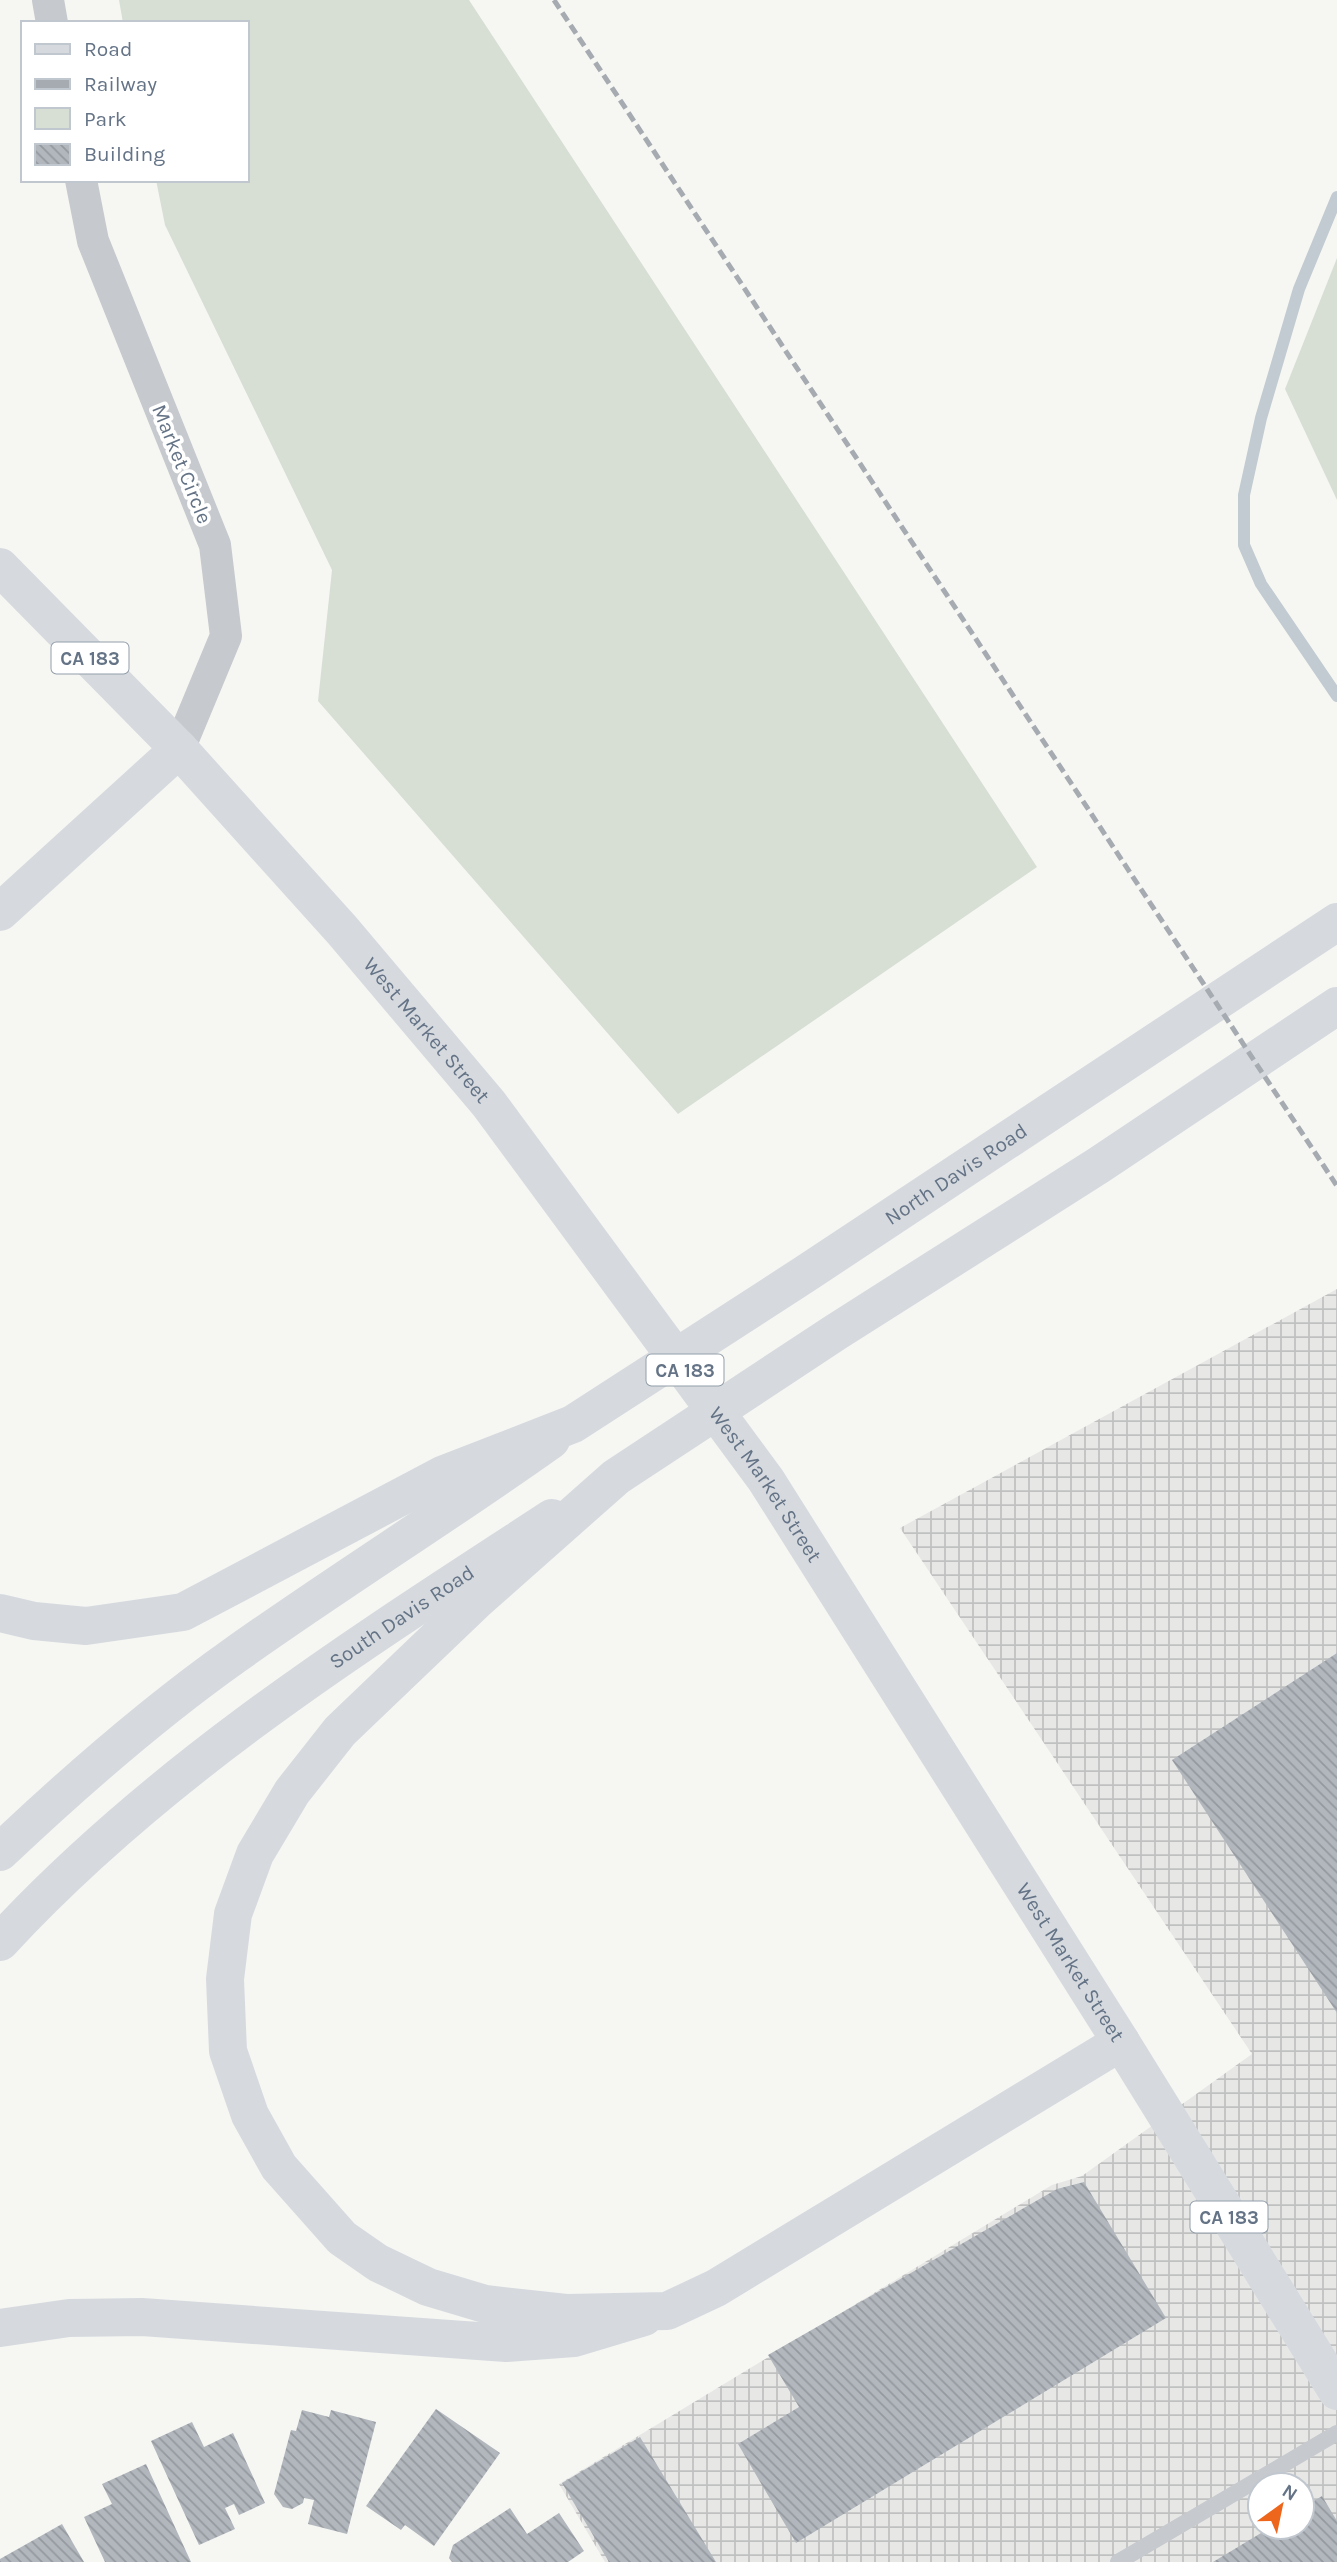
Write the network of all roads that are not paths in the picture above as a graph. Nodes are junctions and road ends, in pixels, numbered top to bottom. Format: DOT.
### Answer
graph roads {
  1 [pos="48,0"];
  2 [pos="52,21"];
  3 [pos="81,182"];
  4 [pos="0,567"];
  5 [pos="179,749"];
  6 [pos="0,912"];
  7 [pos="1337,922"];
  8 [pos="1337,1006"];
  9 [pos="573,1424"];
  10 [pos="615,1477"];
  11 [pos="0,1613"];
  12 [pos="0,1852"];
  13 [pos="0,1942"];
  14 [pos="1121,2042"];
  15 [pos="667,2311"];
  16 [pos="0,2328"];
  17 [pos="1337,2391"];
  18 [pos="1337,2433"];
  19 [pos="1118,2562"];
  1 -- 2 [label="street"];
  3 -- 5 [label="street, Market Circle"];
  4 -- 5 [label="main road, West Market Street / CA 183"];
  5 -- 6 [label="main road"];
  5 -- 14 [label="main road, West Market Street / CA 183"];
  7 -- 9 [label="main road, North Davis Road"];
  8 -- 10 [label="main road, South Davis Road"];
  9 -- 11 [label="main road"];
  9 -- 12 [label="main road"];
  10 -- 13 [label="main road, South Davis Road"];
  10 -- 15 [label="main road"];
  14 -- 15 [label="main road"];
  14 -- 17 [label="main road, West Market Street / CA 183"];
  15 -- 16 [label="main road"];
  18 -- 19 [label="lane"];
}
